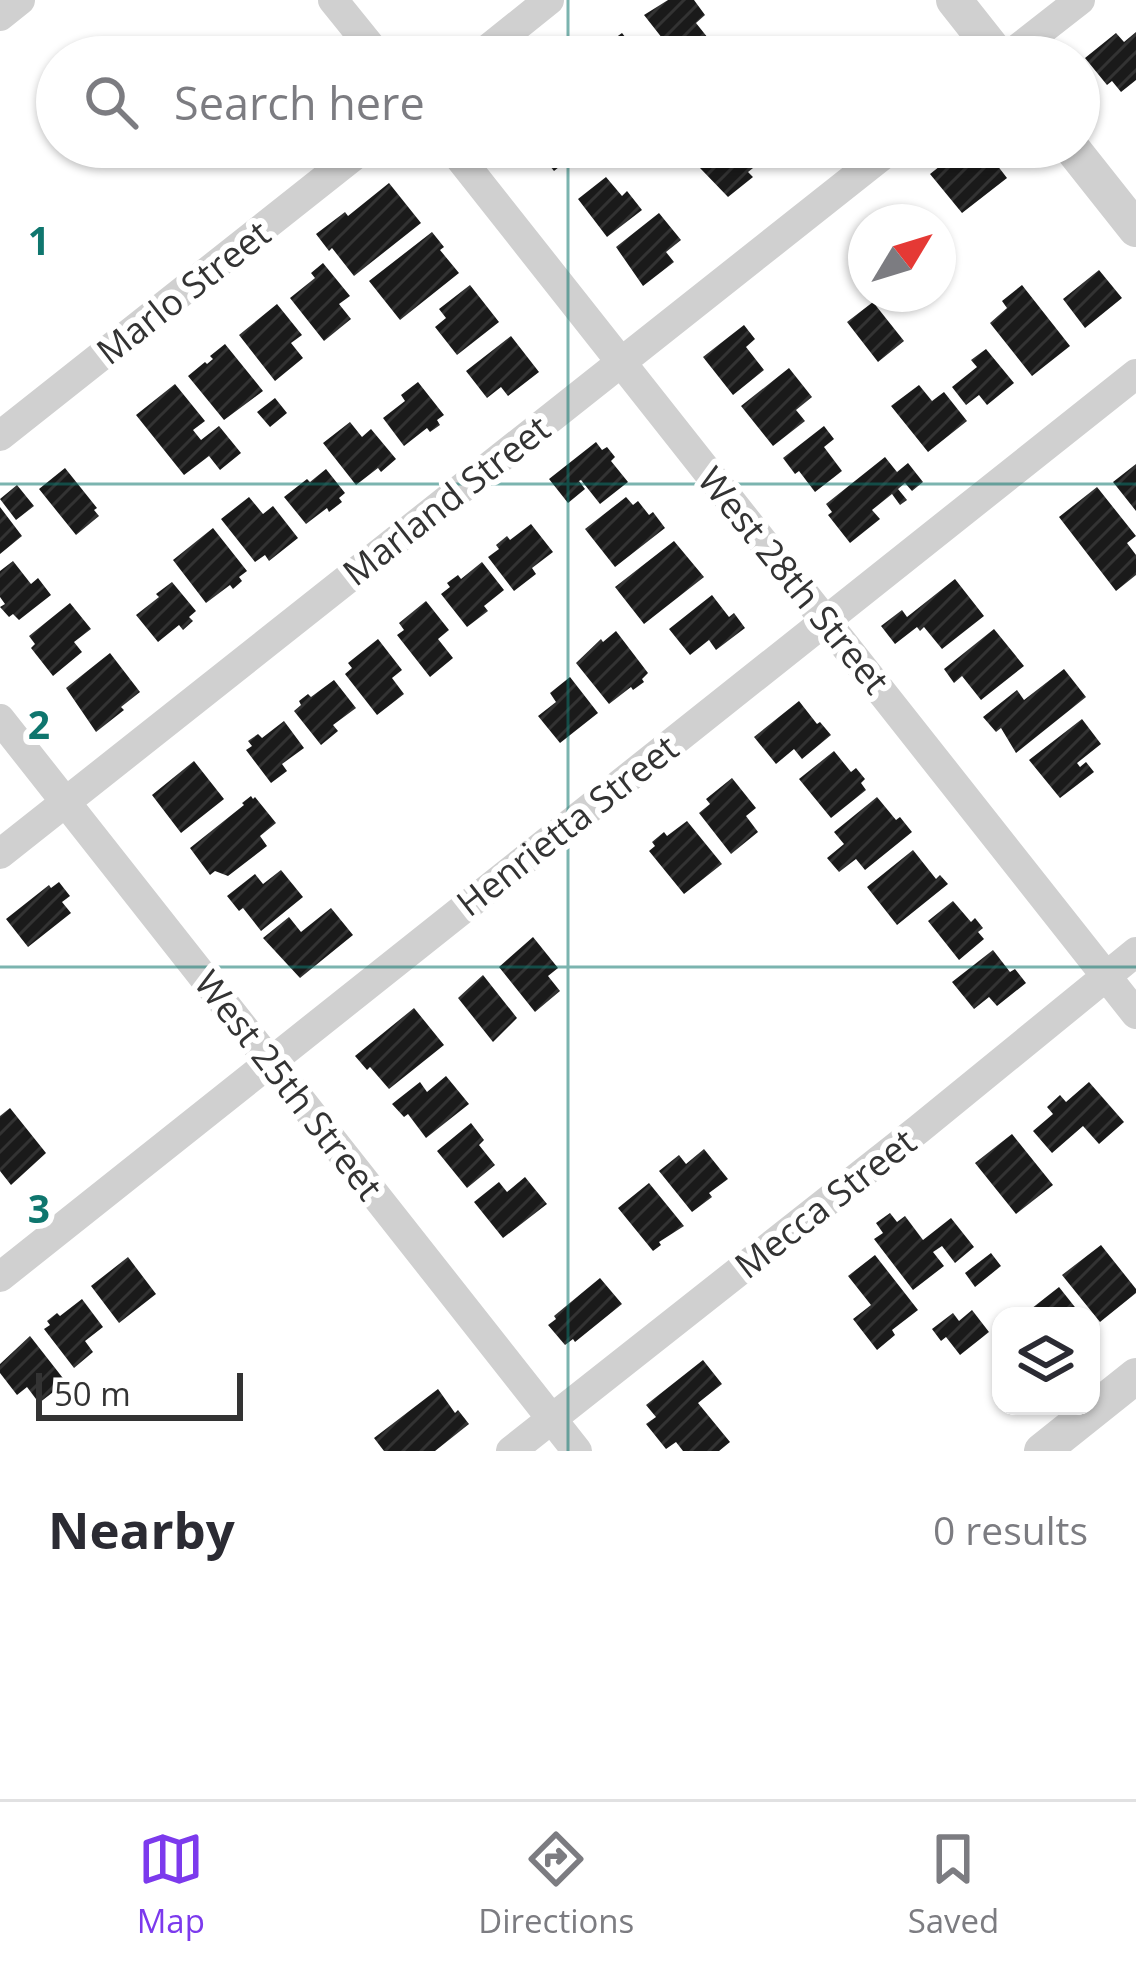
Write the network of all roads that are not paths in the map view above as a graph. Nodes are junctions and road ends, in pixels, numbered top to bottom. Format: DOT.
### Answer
graph roads {
  1 [pos="20,0"];
  2 [pos="333,0"];
  3 [pos="549,0"];
  4 [pos="954,0"];
  5 [pos="1080,0"];
  6 [pos="0,16"];
  7 [pos="363,36"];
  8 [pos="504,36"];
  9 [pos="985,36"];
  10 [pos="1031,36"];
  11 [pos="338,168"];
  12 [pos="467,168"];
  13 [pos="866,168"];
  14 [pos="1088,168"];
  15 [pos="1136,229"];
  16 [pos="620,363"];
  17 [pos="1136,374"];
  18 [pos="0,436"];
  19 [pos="826,620"];
  20 [pos="0,719"];
  21 [pos="65,802"];
  22 [pos="0,854"];
  23 [pos="1136,952"];
  24 [pos="1106,976"];
  25 [pos="1136,1014"];
  26 [pos="271,1061"];
  27 [pos="0,1277"];
  28 [pos="1136,1376"];
  29 [pos="552,1419"];
  30 [pos="511,1451"];
  31 [pos="578,1451"];
  32 [pos="1042,1451"];
  1 -- 6 [label="street"];
  2 -- 7 [label="street"];
  3 -- 8 [label="street"];
  4 -- 9 [label="street"];
  5 -- 10 [label="street"];
  11 -- 18 [label="street, Marlo Street"];
  12 -- 16 [label="street, West 28th Street"];
  13 -- 16 [label="street, Marland Street"];
  14 -- 15 [label="street"];
  16 -- 19 [label="street, West 28th Street"];
  16 -- 21 [label="street, Marland Street"];
  17 -- 19 [label="street, Henrietta Street"];
  19 -- 24 [label="street, West 28th Street"];
  19 -- 26 [label="street, Henrietta Street"];
  20 -- 21 [label="street, West 25th Street"];
  21 -- 22 [label="street, Marland Street"];
  21 -- 26 [label="street, West 25th Street"];
  23 -- 24 [label="street, Mecca Street"];
  24 -- 25 [label="street, West 28th Street"];
  24 -- 29 [label="street, Mecca Street"];
  26 -- 27 [label="street, Henrietta Street"];
  26 -- 29 [label="street, West 25th Street"];
  28 -- 32 [label="street"];
  29 -- 30 [label="street, Mecca Street"];
  29 -- 31 [label="street, West 25th Street"];
}
